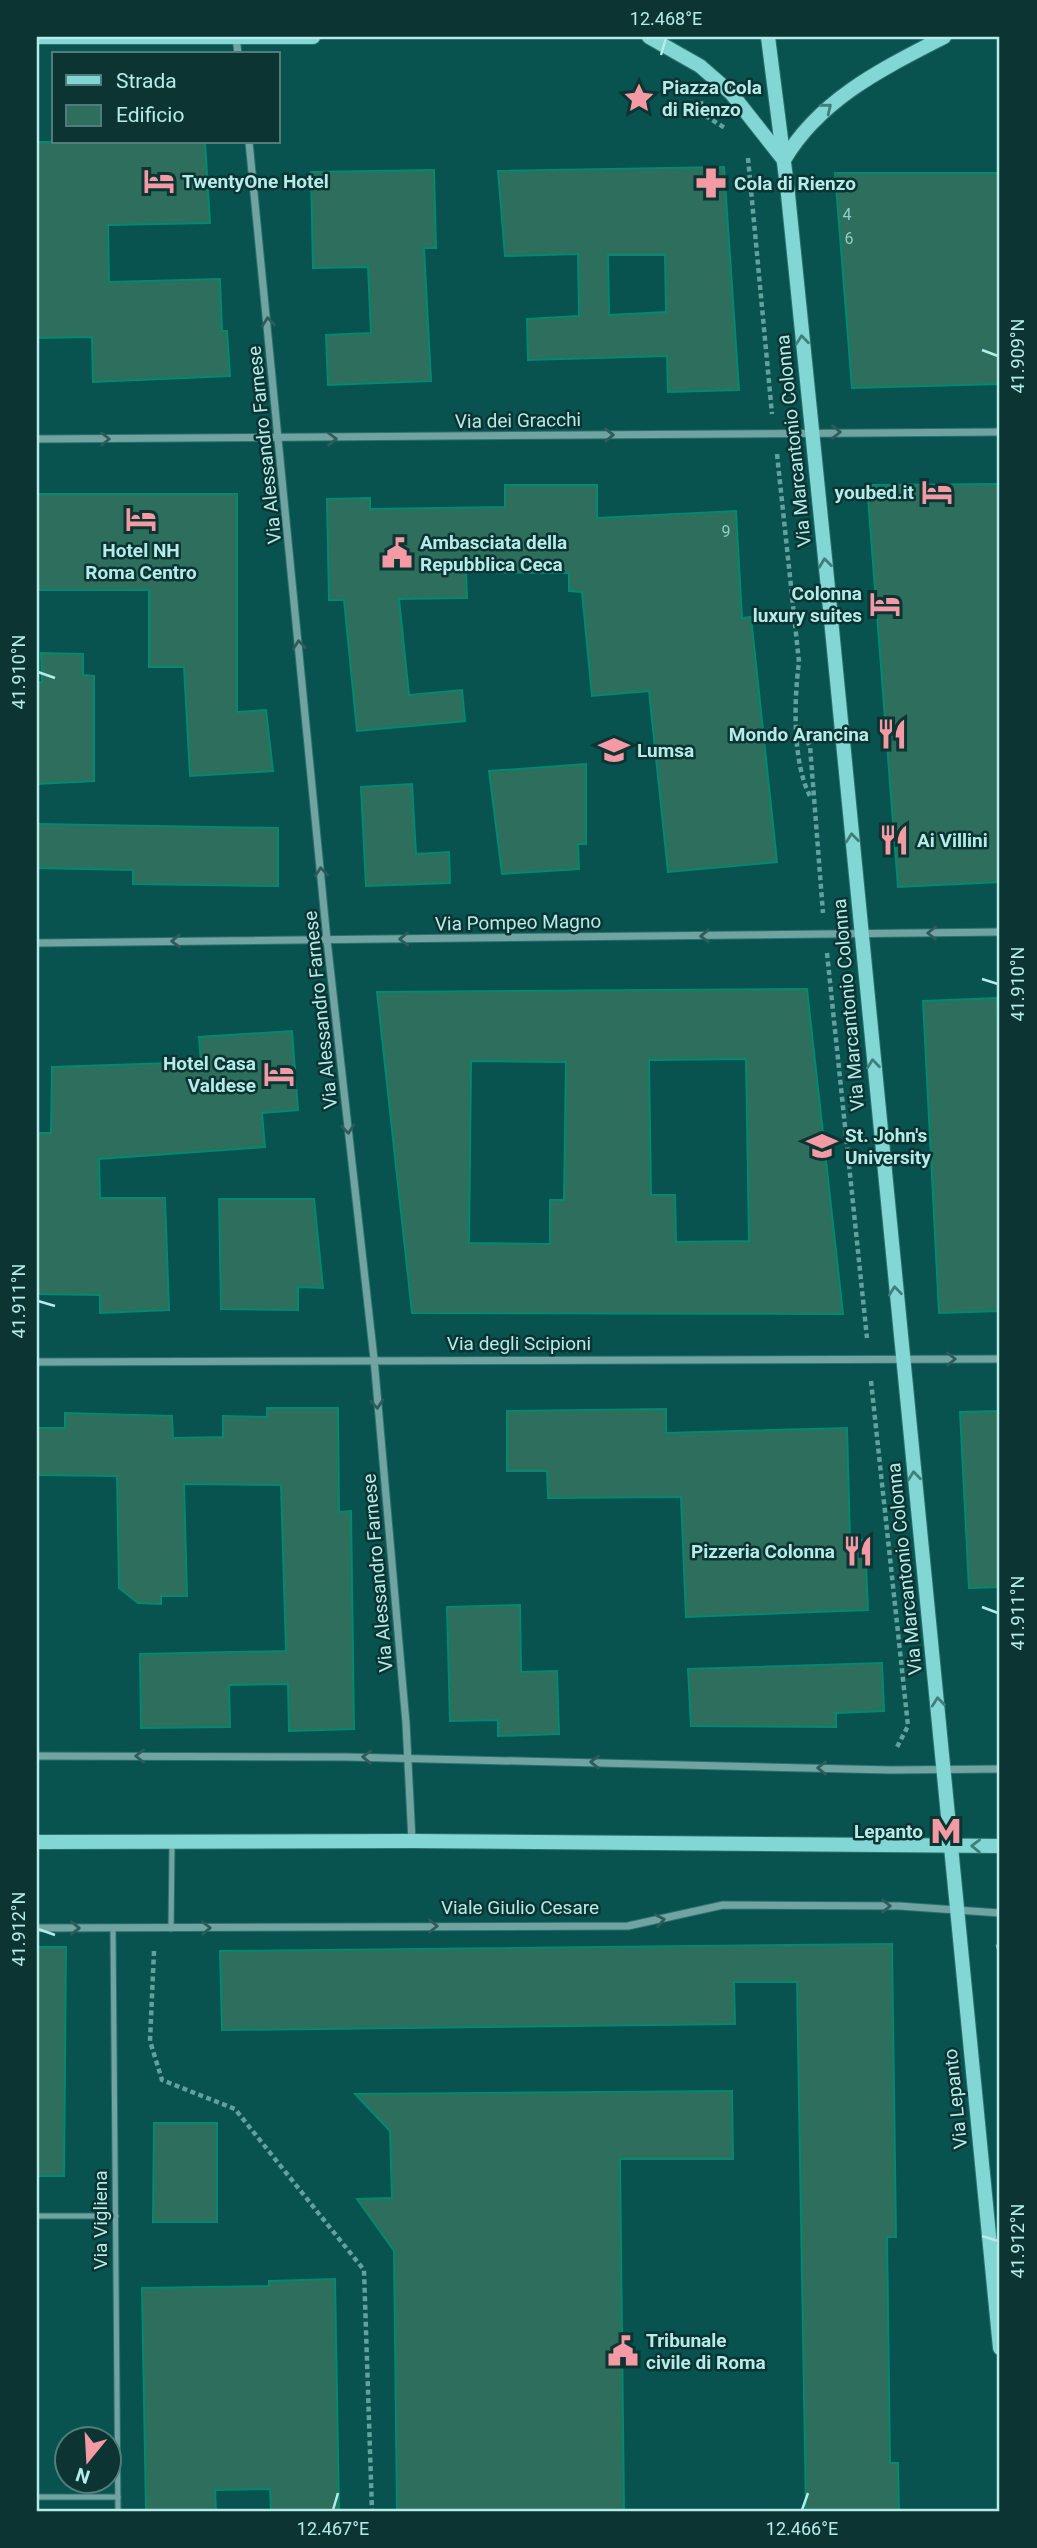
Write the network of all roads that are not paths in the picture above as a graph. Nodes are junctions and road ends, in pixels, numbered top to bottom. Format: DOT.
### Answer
graph roads {
  1 [pos="37,37"];
  2 [pos="199,37"];
  3 [pos="236,37"];
  4 [pos="313,37"];
  5 [pos="649,37"];
  6 [pos="768,37"];
  7 [pos="944,37"];
  8 [pos="249,144"];
  9 [pos="784,160"];
  10 [pos="811,432"];
  11 [pos="1000,432"];
  12 [pos="37,439"];
  13 [pos="278,439"];
  14 [pos="1000,932"];
  15 [pos="861,934"];
  16 [pos="327,940"];
  17 [pos="37,943"];
  18 [pos="374,1359"];
  19 [pos="901,1359"];
  20 [pos="1000,1359"];
  21 [pos="37,1362"];
  22 [pos="37,1756"];
  23 [pos="409,1758"];
  24 [pos="1000,1769"];
  25 [pos="944,1770"];
  26 [pos="412,1841"];
  27 [pos="37,1842"];
  28 [pos="172,1842"];
  29 [pos="951,1846"];
  30 [pos="1000,1846"];
  31 [pos="956,1911"];
  32 [pos="1000,1913"];
  33 [pos="37,1928"];
  34 [pos="113,1929"];
  35 [pos="171,1929"];
  36 [pos="37,2216"];
  37 [pos="116,2216"];
  38 [pos="1000,2348"];
  39 [pos="37,2497"];
  40 [pos="118,2497"];
  41 [pos="118,2511"];
  1 -- 2 [label="street"];
  2 -- 3 [label="street"];
  3 -- 4 [label="street"];
  5 -- 9 [label="street"];
  6 -- 9 [label="street"];
  9 -- 7 [label="street, one-way"];
  13 -- 8 [label="street, Via Alessandro Farnese, one-way"];
  10 -- 9 [label="street, Via Marcantonio Colonna, one-way"];
  10 -- 11 [label="street, Via dei Gracchi, one-way"];
  13 -- 10 [label="street, Via dei Gracchi, one-way"];
  15 -- 10 [label="street, Via Marcantonio Colonna, one-way"];
  12 -- 13 [label="street, Via dei Gracchi, one-way"];
  16 -- 13 [label="street, Via Alessandro Farnese, one-way"];
  14 -- 15 [label="street, Via Pompeo Magno, one-way"];
  15 -- 16 [label="street, Via Pompeo Magno, one-way"];
  19 -- 15 [label="street, Via Marcantonio Colonna, one-way"];
  16 -- 17 [label="street, Via Pompeo Magno, one-way"];
  16 -- 18 [label="street, Via Alessandro Farnese, one-way"];
  18 -- 19 [label="street, Via degli Scipioni"];
  18 -- 21 [label="street, Via degli Scipioni"];
  18 -- 23 [label="street, Via Alessandro Farnese, one-way"];
  19 -- 20 [label="street, Via degli Scipioni, one-way"];
  25 -- 19 [label="street, Via Marcantonio Colonna, one-way"];
  23 -- 22 [label="street, one-way"];
  25 -- 23 [label="street, one-way"];
  23 -- 26 [label="street, Via Alessandro Farnese"];
  24 -- 25 [label="street"];
  25 -- 29 [label="street, Via Marcantonio Colonna"];
  26 -- 28 [label="street"];
  26 -- 29 [label="street"];
  27 -- 28 [label="street"];
  28 -- 35 [label="lane"];
  30 -- 29 [label="street, one-way"];
  29 -- 31 [label="street, Via Lepanto"];
  31 -- 32 [label="street, Viale Giulio Cesare"];
  35 -- 31 [label="street, Viale Giulio Cesare, one-way"];
  31 -- 38 [label="street, Via Lepanto"];
  33 -- 34 [label="street, Viale Giulio Cesare, one-way"];
  34 -- 35 [label="street, Viale Giulio Cesare"];
  34 -- 37 [label="lane, Via Vigliena"];
  36 -- 37 [label="lane"];
  37 -- 40 [label="lane, Via Vigliena"];
  39 -- 40 [label="lane"];
  40 -- 41 [label="lane, Via Vigliena"];
}
